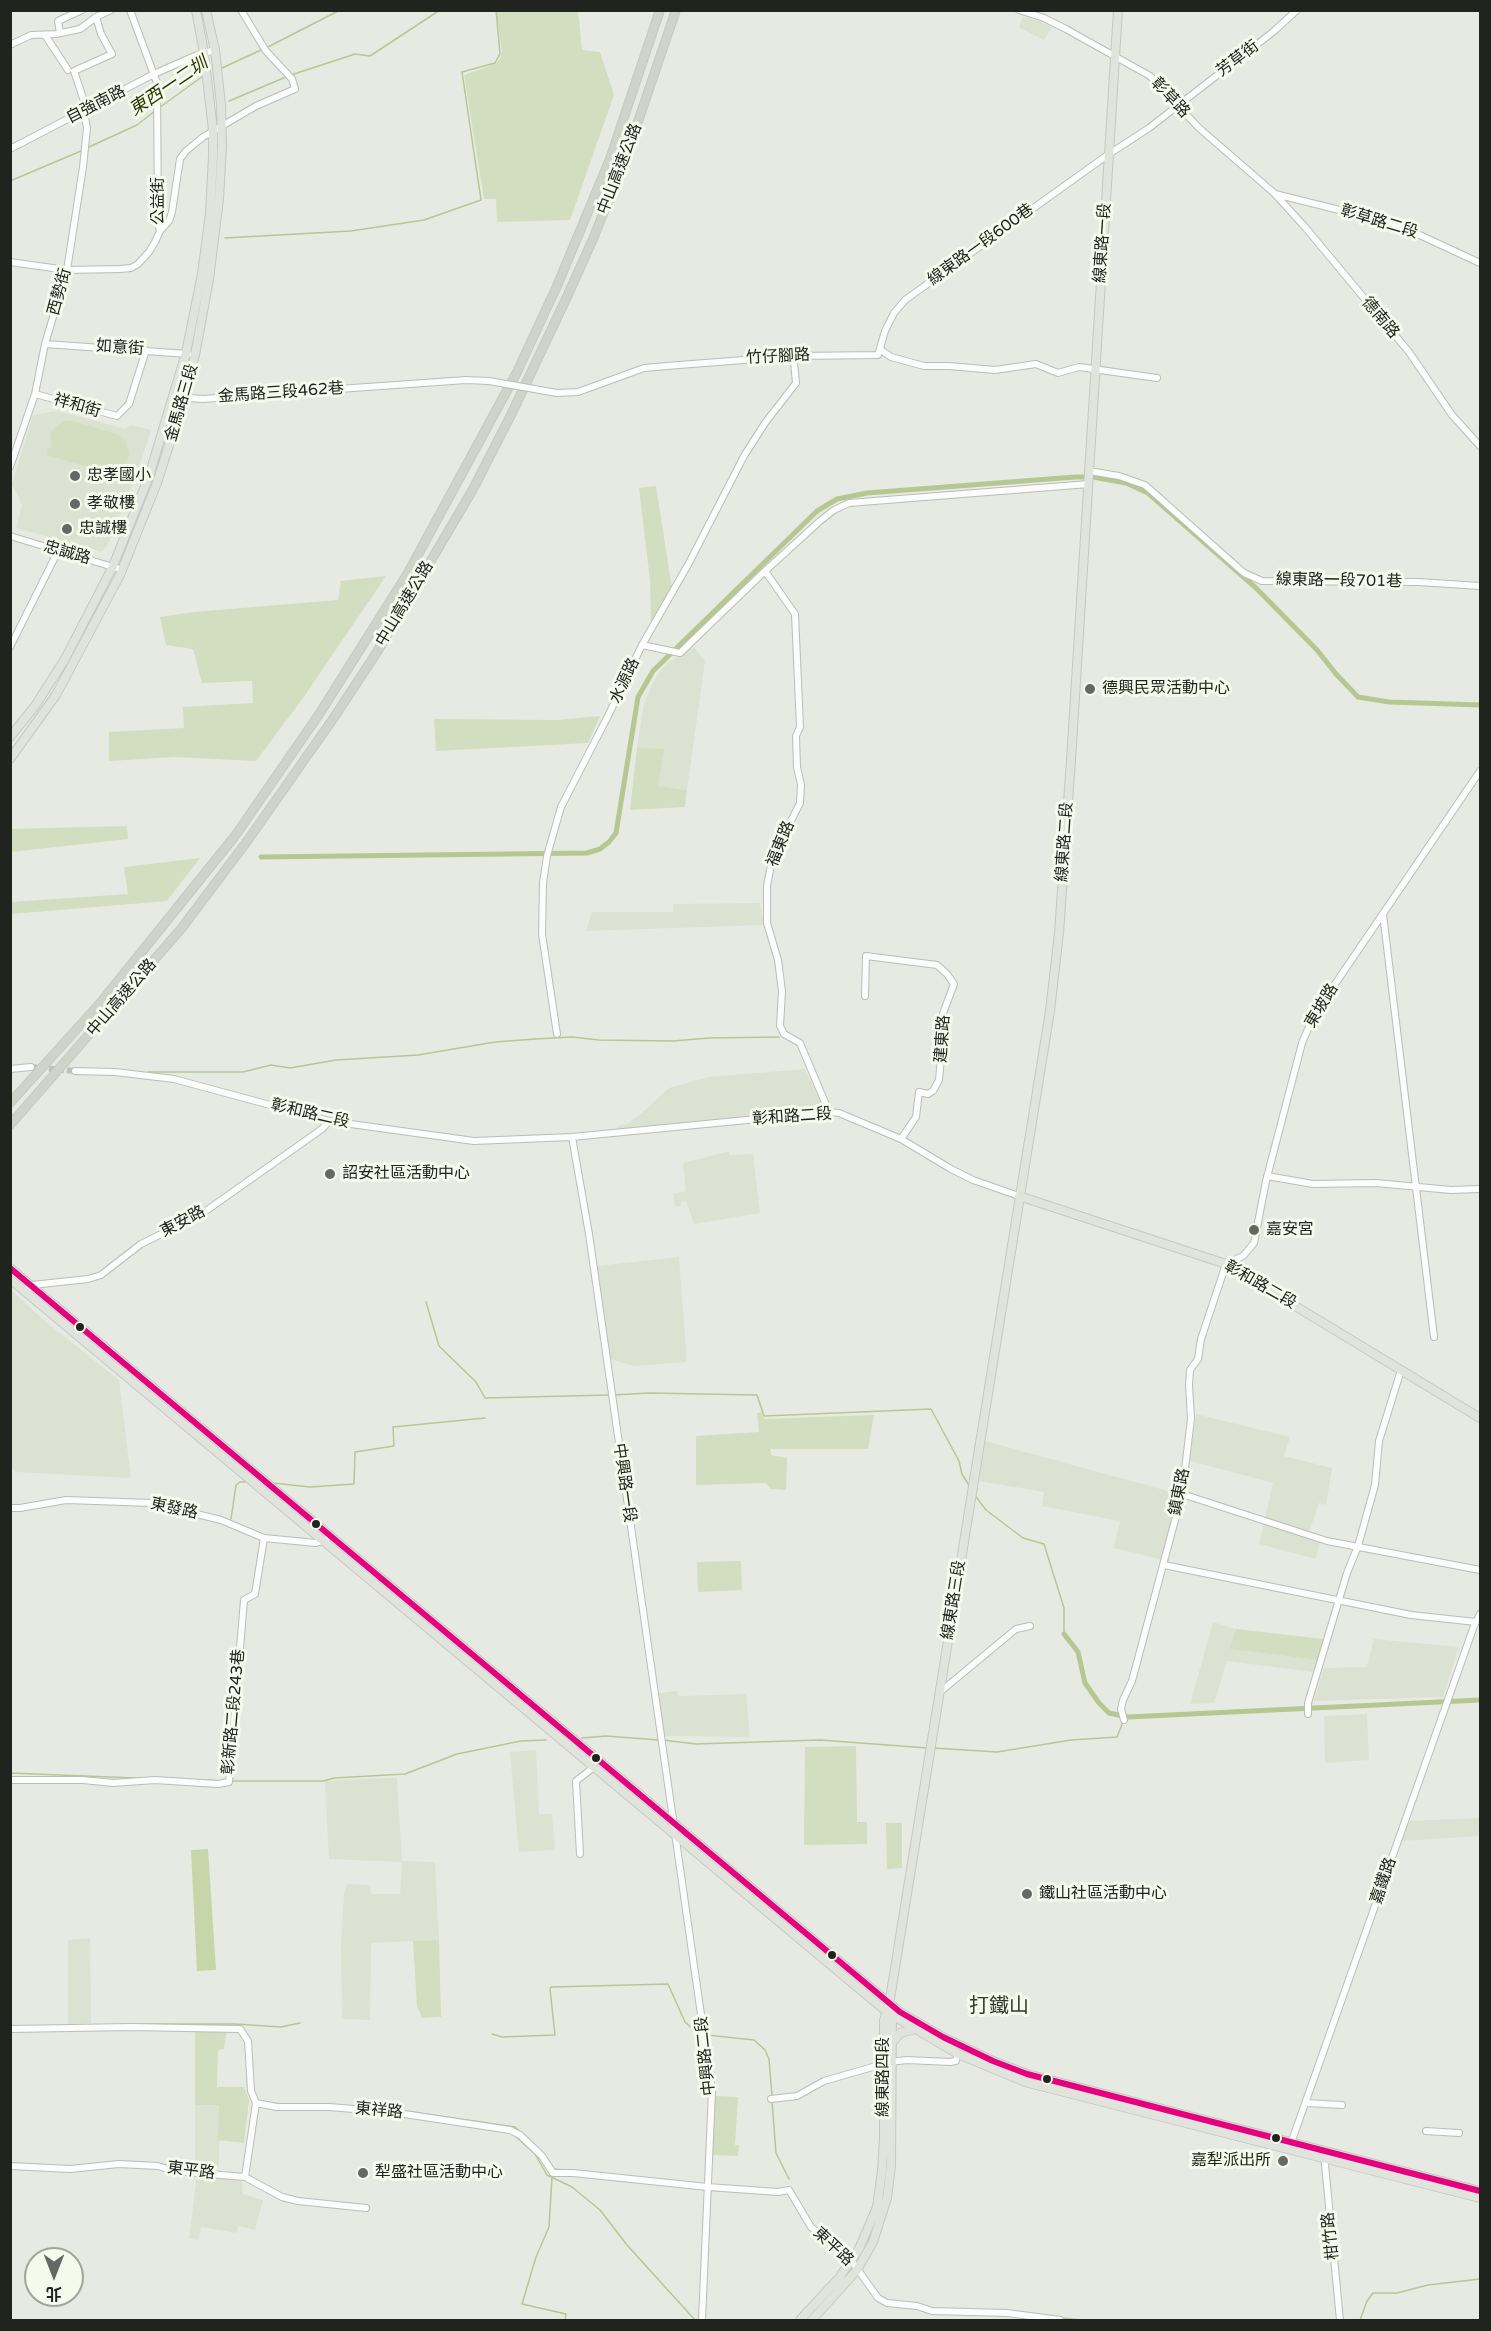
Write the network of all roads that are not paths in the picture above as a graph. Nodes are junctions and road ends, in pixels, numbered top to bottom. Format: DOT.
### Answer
graph roads {
  1 [pos="82,10"];
  2 [pos="130,10"];
  3 [pos="196,10"];
  4 [pos="206,10"];
  5 [pos="241,10"];
  6 [pos="660,10"];
  7 [pos="676,10"];
  8 [pos="1019,10"];
  9 [pos="1118,10"];
  10 [pos="1296,10"];
  11 [pos="108,11"];
  12 [pos="96,17"];
  13 [pos="60,33"];
  14 [pos="45,35"];
  15 [pos="10,45"];
  16 [pos="215,51"];
  17 [pos="204,53"];
  18 [pos="1116,55"];
  19 [pos="71,71"];
  20 [pos="154,74"];
  21 [pos="1177,105"];
  22 [pos="85,111"];
  23 [pos="222,126"];
  24 [pos="213,130"];
  25 [pos="10,149"];
  26 [pos="1108,154"];
  27 [pos="1274,193"];
  28 [pos="160,231"];
  29 [pos="208,260"];
  30 [pos="10,262"];
  31 [pos="1480,263"];
  32 [pos="66,270"];
  33 [pos="45,344"];
  34 [pos="146,350"];
  35 [pos="879,352"];
  36 [pos="186,353"];
  37 [pos="195,355"];
  38 [pos="796,356"];
  39 [pos="1095,370"];
  40 [pos="1157,378"];
  41 [pos="353,388"];
  42 [pos="34,394"];
  43 [pos="173,397"];
  44 [pos="184,398"];
  45 [pos="1480,446"];
  46 [pos="10,467"];
  47 [pos="1089,473"];
  48 [pos="1089,484"];
  49 [pos="10,536"];
  50 [pos="58,551"];
  51 [pos="113,566"];
  52 [pos="123,570"];
  53 [pos="765,571"];
  54 [pos="1480,586"];
  55 [pos="642,645"];
  56 [pos="10,646"];
  57 [pos="10,737"];
  58 [pos="11,757"];
  59 [pos="1480,771"];
  60 [pos="1383,914"];
  61 [pos="866,996"];
  62 [pos="557,1034"];
  63 [pos="31,1066"];
  64 [pos="10,1069"];
  65 [pos="75,1071"];
  66 [pos="10,1103"];
  67 [pos="829,1112"];
  68 [pos="329,1121"];
  69 [pos="10,1125"];
  70 [pos="572,1137"];
  71 [pos="901,1139"];
  72 [pos="1267,1176"];
  73 [pos="1416,1187"];
  74 [pos="1480,1189"];
  75 [pos="1019,1196"];
  76 [pos="1226,1264"];
  77 [pos="10,1268"];
  78 [pos="10,1279"];
  79 [pos="32,1285"];
  80 [pos="26,1292"];
  81 [pos="64,1318"];
  82 [pos="1434,1337"];
  83 [pos="1401,1370"];
  84 [pos="1480,1418"];
  85 [pos="1182,1494"];
  86 [pos="10,1508"];
  87 [pos="264,1538"];
  88 [pos="328,1538"];
  89 [pos="1358,1546"];
  90 [pos="1164,1565"];
  91 [pos="1480,1570"];
  92 [pos="1338,1601"];
  93 [pos="1480,1614"];
  94 [pos="1476,1622"];
  95 [pos="1030,1626"];
  96 [pos="940,1692"];
  97 [pos="1308,1709"];
  98 [pos="1124,1720"];
  99 [pos="571,1743"];
  100 [pos="594,1767"];
  101 [pos="10,1780"];
  102 [pos="675,1830"];
  103 [pos="580,1854"];
  104 [pos="890,2011"];
  105 [pos="10,2029"];
  106 [pos="916,2029"];
  107 [pos="891,2043"];
  108 [pos="958,2054"];
  109 [pos="887,2063"];
  110 [pos="771,2100"];
  111 [pos="256,2103"];
  112 [pos="1306,2103"];
  113 [pos="1342,2105"];
  114 [pos="1426,2131"];
  115 [pos="1459,2133"];
  116 [pos="1290,2145"];
  117 [pos="1324,2155"];
  118 [pos="10,2166"];
  119 [pos="245,2176"];
  120 [pos="708,2187"];
  121 [pos="789,2190"];
  122 [pos="1480,2191"];
  123 [pos="1480,2198"];
  124 [pos="366,2208"];
  125 [pos="851,2260"];
  126 [pos="857,2270"];
  127 [pos="702,2320"];
  128 [pos="800,2320"];
  129 [pos="812,2320"];
  130 [pos="1060,2320"];
  131 [pos="1340,2320"];
  1 -- 13 [label="street"];
  2 -- 20 [label="street, 公益街"];
  3 -- 17 [label="main road, 金馬路三段"];
  4 -- 16 [label="main road, 金馬路三段"];
  5 -- 23 [label="street"];
  6 -- 66 [label="highway, 中山高速公路"];
  7 -- 69 [label="highway, 中山高速公路"];
  8 -- 18 [label="street, 彰草路"];
  9 -- 18 [label="main road, 線東路一段"];
  10 -- 21 [label="street, 芳草街"];
  11 -- 12 [label="street"];
  12 -- 13 [label="street"];
  12 -- 19 [label="street"];
  13 -- 14 [label="street"];
  14 -- 15 [label="street"];
  14 -- 19 [label="street, 西勢街"];
  16 -- 17 [label="street, 自強南路"];
  16 -- 23 [label="main road, 金馬路三段"];
  17 -- 20 [label="street, 自強南路"];
  17 -- 24 [label="main road, 金馬路三段"];
  18 -- 21 [label="street, 彰草路"];
  18 -- 26 [label="main road, 線東路一段"];
  19 -- 22 [label="street, 西勢街"];
  20 -- 22 [label="street, 自強南路"];
  20 -- 28 [label="street, 公益街"];
  21 -- 26 [label="street, 芳草街"];
  21 -- 27 [label="street, 彰草路"];
  22 -- 25 [label="street, 自強南路"];
  22 -- 32 [label="street, 西勢街"];
  23 -- 24 [label="street"];
  23 -- 29 [label="main road, 金馬路三段"];
  24 -- 28 [label="street"];
  24 -- 29 [label="main road, 金馬路三段"];
  26 -- 35 [label="street, 線東路一段600巷"];
  26 -- 39 [label="main road, 線東路一段"];
  27 -- 31 [label="street, 彰草路二段"];
  27 -- 45 [label="street, 德南路"];
  28 -- 32 [label="street, 公益街"];
  29 -- 36 [label="main road, 金馬路三段"];
  29 -- 37 [label="main road, 金馬路三段"];
  30 -- 32 [label="street, 公益街"];
  32 -- 33 [label="street, 西勢街"];
  33 -- 34 [label="street, 如意街"];
  33 -- 42 [label="street, 西勢街"];
  34 -- 36 [label="street, 如意街"];
  34 -- 42 [label="street, 祥和街"];
  35 -- 38 [label="street, 竹仔腳路"];
  35 -- 39 [label="street"];
  36 -- 37 [label="street, 如意街"];
  36 -- 43 [label="main road, 金馬路三段"];
  37 -- 44 [label="main road, 金馬路三段"];
  38 -- 41 [label="street, 竹仔腳路, bridge"];
  38 -- 55 [label="street, 水源路"];
  39 -- 40 [label="street"];
  39 -- 47 [label="main road, 線東路一段"];
  41 -- 44 [label="street, 金馬路三段462巷"];
  42 -- 46 [label="street, 西勢街"];
  43 -- 44 [label="street, 金馬路三段462巷"];
  43 -- 51 [label="main road, 金馬路三段"];
  44 -- 52 [label="main road, 金馬路三段"];
  47 -- 48 [label="main road, 線東路二段"];
  47 -- 54 [label="street, 線東路一段701巷"];
  48 -- 53 [label="street"];
  48 -- 75 [label="main road, 線東路二段"];
  49 -- 50 [label="street, 忠誠路"];
  50 -- 51 [label="street, 忠誠路"];
  50 -- 56 [label="street"];
  51 -- 52 [label="street, 忠誠路"];
  51 -- 57 [label="main road, 金馬路三段"];
  52 -- 58 [label="main road, 金馬路三段"];
  53 -- 55 [label="street"];
  53 -- 67 [label="street, 福東路"];
  55 -- 62 [label="street, 水源路"];
  59 -- 60 [label="street, 東坡路"];
  60 -- 72 [label="street, 東坡路"];
  60 -- 73 [label="street"];
  61 -- 71 [label="street, 建東路"];
  63 -- 64 [label="street"];
  65 -- 68 [label="street, 彰和路二段"];
  67 -- 70 [label="street, 彰和路二段"];
  67 -- 71 [label="street, 彰和路二段"];
  68 -- 70 [label="street, 彰和路二段"];
  68 -- 79 [label="street, 東安路"];
  70 -- 102 [label="street, 中興路一段"];
  71 -- 75 [label="street, 彰和路二段"];
  72 -- 73 [label="street"];
  72 -- 76 [label="street, 東坡路"];
  73 -- 74 [label="street"];
  73 -- 82 [label="street"];
  75 -- 76 [label="main road, 彰和路二段"];
  75 -- 96 [label="main road, 線東路三段"];
  76 -- 83 [label="main road, 彰和路二段"];
  76 -- 85 [label="street, 鎮東路"];
  77 -- 79 [label="main road"];
  78 -- 80 [label="main road"];
  79 -- 80 [label="street"];
  79 -- 81 [label="main road"];
  80 -- 81 [label="main road"];
  81 -- 88 [label="main road"];
  83 -- 84 [label="main road, 彰和路二段"];
  83 -- 89 [label="street"];
  85 -- 89 [label="street"];
  85 -- 90 [label="street, 鎮東路"];
  86 -- 87 [label="street, 東發路"];
  87 -- 88 [label="street, 東發路"];
  87 -- 101 [label="street, 彰新路二段243巷"];
  88 -- 99 [label="main road"];
  89 -- 91 [label="street"];
  89 -- 92 [label="street"];
  90 -- 92 [label="street"];
  90 -- 98 [label="street, 鎮東路"];
  92 -- 94 [label="street"];
  92 -- 97 [label="street"];
  93 -- 94 [label="street, 嘉鐵路"];
  94 -- 112 [label="street, 嘉鐵路"];
  95 -- 96 [label="street"];
  96 -- 104 [label="main road, 線東路三段"];
  99 -- 100 [label="main road"];
  99 -- 102 [label="main road"];
  100 -- 102 [label="main road"];
  100 -- 103 [label="street"];
  102 -- 104 [label="main road"];
  102 -- 120 [label="street, 中興路二段"];
  104 -- 106 [label="main road"];
  104 -- 107 [label="main road, 線東路四段"];
  104 -- 109 [label="main road, 線東路四段"];
  104 -- 116 [label="main road"];
  105 -- 111 [label="street"];
  106 -- 107 [label="main road"];
  106 -- 108 [label="main road"];
  107 -- 109 [label="main road, 線東路四段"];
  108 -- 109 [label="street"];
  108 -- 116 [label="main road"];
  109 -- 110 [label="street"];
  109 -- 125 [label="main road, 線東路四段"];
  109 -- 126 [label="main road, 線東路四段"];
  111 -- 119 [label="street"];
  111 -- 120 [label="street, 東祥路"];
  112 -- 113 [label="street"];
  112 -- 116 [label="street, 嘉鐵路"];
  114 -- 115 [label="street"];
  116 -- 117 [label="main road"];
  117 -- 122 [label="main road"];
  117 -- 123 [label="main road"];
  117 -- 131 [label="street, 柑竹路"];
  118 -- 119 [label="street, 東平路"];
  119 -- 124 [label="street, 東平路"];
  120 -- 121 [label="street, 東祥路"];
  120 -- 127 [label="street, 中興路二段"];
  121 -- 125 [label="street, 東平路"];
  125 -- 126 [label="street, 東平路"];
  125 -- 128 [label="main road, 線東路四段"];
  126 -- 129 [label="main road, 線東路四段"];
  126 -- 130 [label="street, 東平路"];
}
